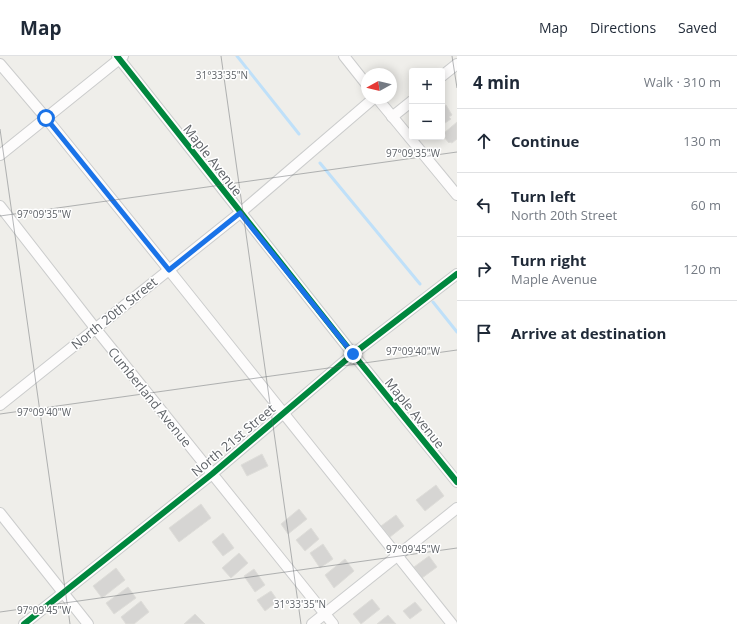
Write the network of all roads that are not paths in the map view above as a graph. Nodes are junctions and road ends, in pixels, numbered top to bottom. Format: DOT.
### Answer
graph roads {
  1 [pos="344,56"];
  2 [pos="120,57"];
  3 [pos="0,64"];
  4 [pos="457,64"];
  5 [pos="445,74"];
  6 [pos="361,77"];
  7 [pos="409,103"];
  8 [pos="369,104"];
  9 [pos="381,104"];
  10 [pos="392,117"];
  11 [pos="46,118"];
  12 [pos="0,155"];
  13 [pos="456,192"];
  14 [pos="0,206"];
  15 [pos="240,213"];
  16 [pos="169,270"];
  17 [pos="457,274"];
  18 [pos="95,328"];
  19 [pos="353,354"];
  20 [pos="0,405"];
  21 [pos="283,413"];
  22 [pos="212,474"];
  23 [pos="457,482"];
  24 [pos="457,508"];
  25 [pos="0,513"];
  26 [pos="398,556"];
  27 [pos="63,592"];
  28 [pos="324,614"];
  29 [pos="24,624"];
  30 [pos="88,624"];
  31 [pos="312,624"];
  32 [pos="333,624"];
  33 [pos="452,624"];
  1 -- 6 [label="street"];
  2 -- 11 [label="street"];
  2 -- 15 [label="street, Maple Avenue"];
  3 -- 11 [label="street"];
  4 -- 5 [label="street"];
  7 -- 10 [label="street"];
  8 -- 15 [label="street, North 20th Street"];
  9 -- 10 [label="street"];
  10 -- 13 [label="street"];
  11 -- 12 [label="street"];
  11 -- 16 [label="street"];
  14 -- 18 [label="street, Cumberland Avenue"];
  15 -- 16 [label="street, North 20th Street"];
  15 -- 19 [label="street, Maple Avenue"];
  16 -- 18 [label="street, North 20th Street"];
  16 -- 21 [label="street"];
  17 -- 19 [label="street, North 21st Street"];
  18 -- 20 [label="street, North 20th Street"];
  18 -- 22 [label="street, Cumberland Avenue"];
  19 -- 21 [label="street, North 21st Street"];
  19 -- 23 [label="street, Maple Avenue"];
  21 -- 22 [label="street, North 21st Street"];
  21 -- 26 [label="street"];
  22 -- 27 [label="street, North 21st Street"];
  22 -- 28 [label="street, Cumberland Avenue"];
  24 -- 26 [label="street"];
  25 -- 27 [label="street"];
  26 -- 28 [label="street"];
  26 -- 33 [label="street"];
  27 -- 29 [label="street, North 21st Street"];
  27 -- 30 [label="street"];
  28 -- 31 [label="street"];
  28 -- 32 [label="street, Cumberland Avenue"];
}
